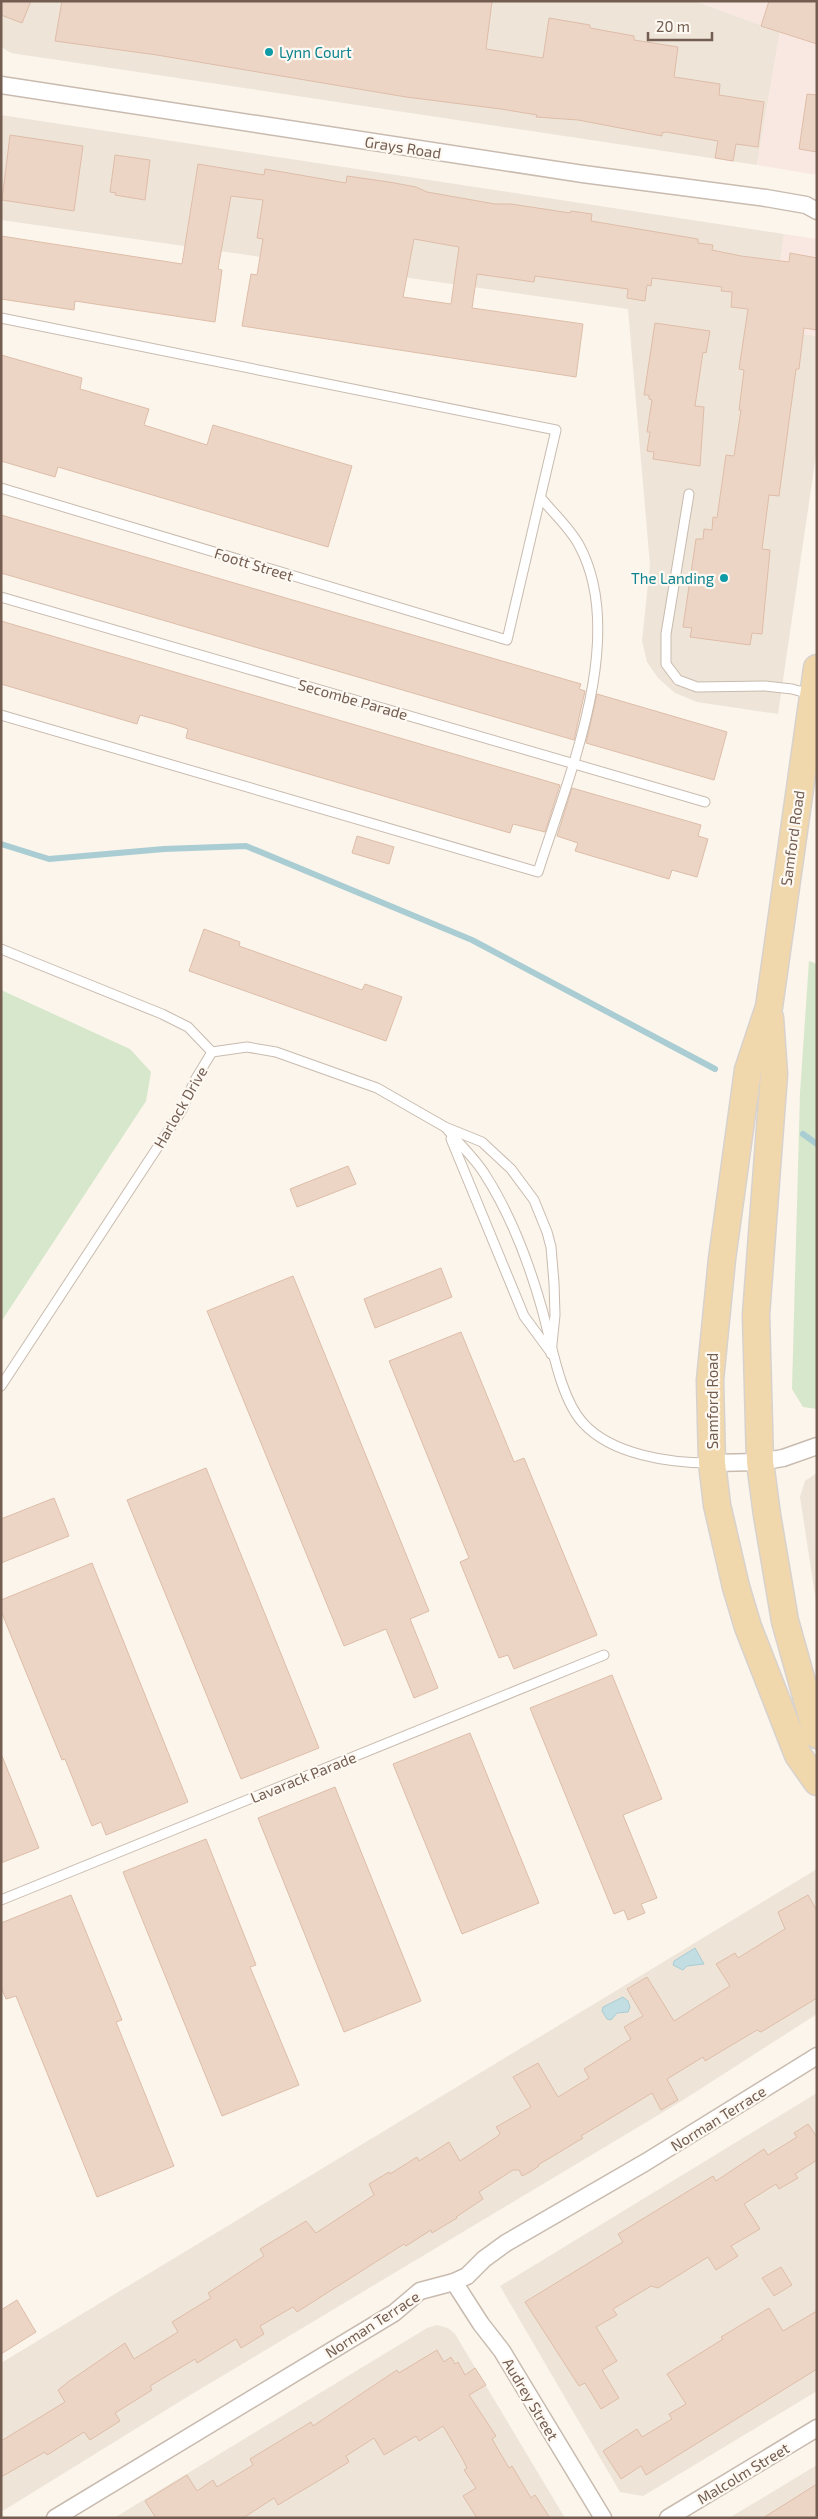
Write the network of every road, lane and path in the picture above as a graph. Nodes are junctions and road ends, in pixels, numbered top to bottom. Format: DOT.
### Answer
graph roads {
  1 [pos="1,85"];
  2 [pos="813,206"];
  3 [pos="1,318"];
  4 [pos="1,488"];
  5 [pos="689,494"];
  6 [pos="540,498"];
  7 [pos="1,597"];
  8 [pos="817,668"];
  9 [pos="812,695"];
  10 [pos="1,715"];
  11 [pos="572,763"];
  12 [pos="705,802"];
  13 [pos="1,949"];
  14 [pos="769,1007"];
  15 [pos="212,1052"];
  16 [pos="445,1127"];
  17 [pos="552,1354"];
  18 [pos="1,1386"];
  19 [pos="817,1446"];
  20 [pos="760,1462"];
  21 [pos="712,1463"];
  22 [pos="604,1655"];
  23 [pos="817,1735"];
  24 [pos="817,1782"];
  25 [pos="1,1900"];
  26 [pos="817,2056"];
  27 [pos="454,2282"];
  28 [pos="817,2428"];
  29 [pos="55,2518"];
  30 [pos="603,2518"];
  31 [pos="668,2518"];
  1 -- 2 [label="street, Grays Road"];
  3 -- 6 [label="lane"];
  4 -- 6 [label="lane, Foott Street"];
  5 -- 9 [label="lane"];
  6 -- 11 [label="lane"];
  7 -- 11 [label="lane, Secombe Parade"];
  8 -- 9 [label="main road, Samford Road"];
  9 -- 14 [label="main road, Samford Road"];
  10 -- 11 [label="lane"];
  11 -- 12 [label="lane, Secombe Parade"];
  13 -- 15 [label="lane, Harlock Drive"];
  14 -- 20 [label="main road, Samford Road"];
  14 -- 21 [label="main road, Samford Road"];
  15 -- 16 [label="lane"];
  15 -- 18 [label="lane, Harlock Drive"];
  16 -- 17 [label="lane"];
  16 -- 17 [label="lane"];
  16 -- 17 [label="lane"];
  17 -- 21 [label="lane"];
  19 -- 20 [label="street"];
  20 -- 21 [label="street"];
  20 -- 23 [label="main road, Samford Road"];
  21 -- 24 [label="main road, Samford Road"];
  22 -- 25 [label="lane, Lavarack Parade"];
  26 -- 27 [label="street, Norman Terrace"];
  27 -- 29 [label="street, Norman Terrace"];
  27 -- 30 [label="street, Audrey Street"];
  28 -- 31 [label="street, Malcolm Street"];
}
